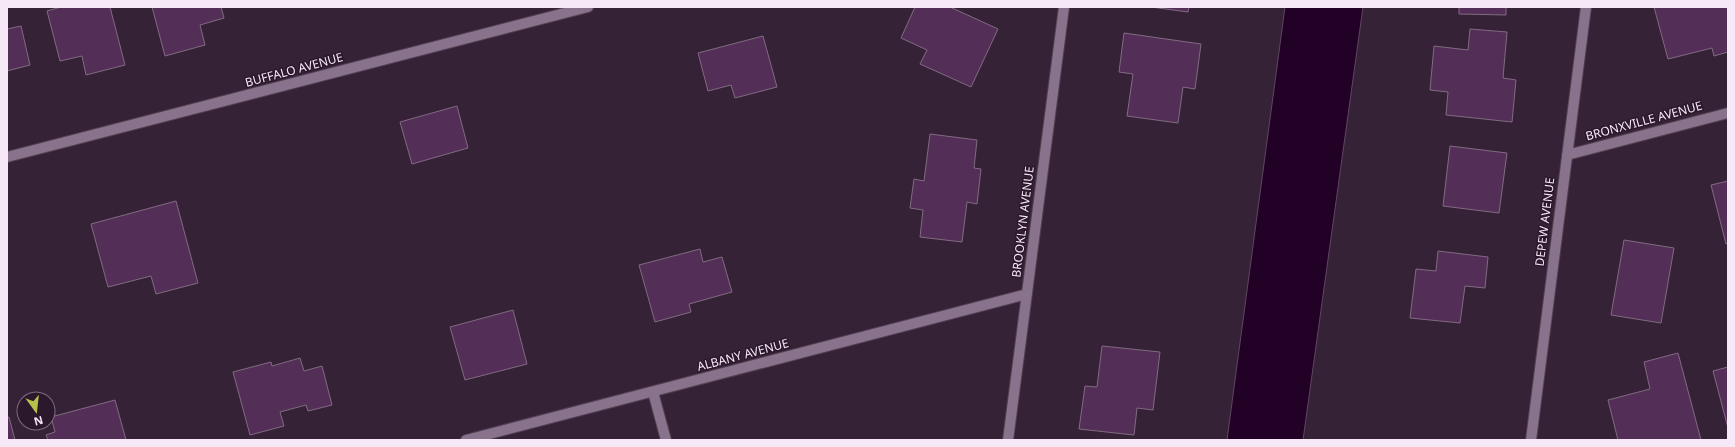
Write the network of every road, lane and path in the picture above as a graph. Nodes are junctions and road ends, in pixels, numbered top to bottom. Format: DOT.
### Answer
graph roads {
  1 [pos="588,7"];
  2 [pos="1064,7"];
  3 [pos="1586,7"];
  4 [pos="1728,113"];
  5 [pos="1567,154"];
  6 [pos="7,157"];
  7 [pos="1027,294"];
  8 [pos="653,392"];
  9 [pos="466,440"];
  10 [pos="666,440"];
  11 [pos="1008,440"];
  12 [pos="1531,440"];
  1 -- 6 [label="street, BUFFALO AVENUE"];
  2 -- 7 [label="street, BROOKLYN AVENUE"];
  3 -- 5 [label="street, DEPEW AVENUE"];
  4 -- 5 [label="street, BRONXVILLE AVENUE"];
  5 -- 12 [label="street, DEPEW AVENUE"];
  7 -- 8 [label="street, ALBANY AVENUE"];
  7 -- 11 [label="street, BROOKLYN AVENUE"];
  8 -- 9 [label="street, ALBANY AVENUE"];
  8 -- 10 [label="street"];
}
